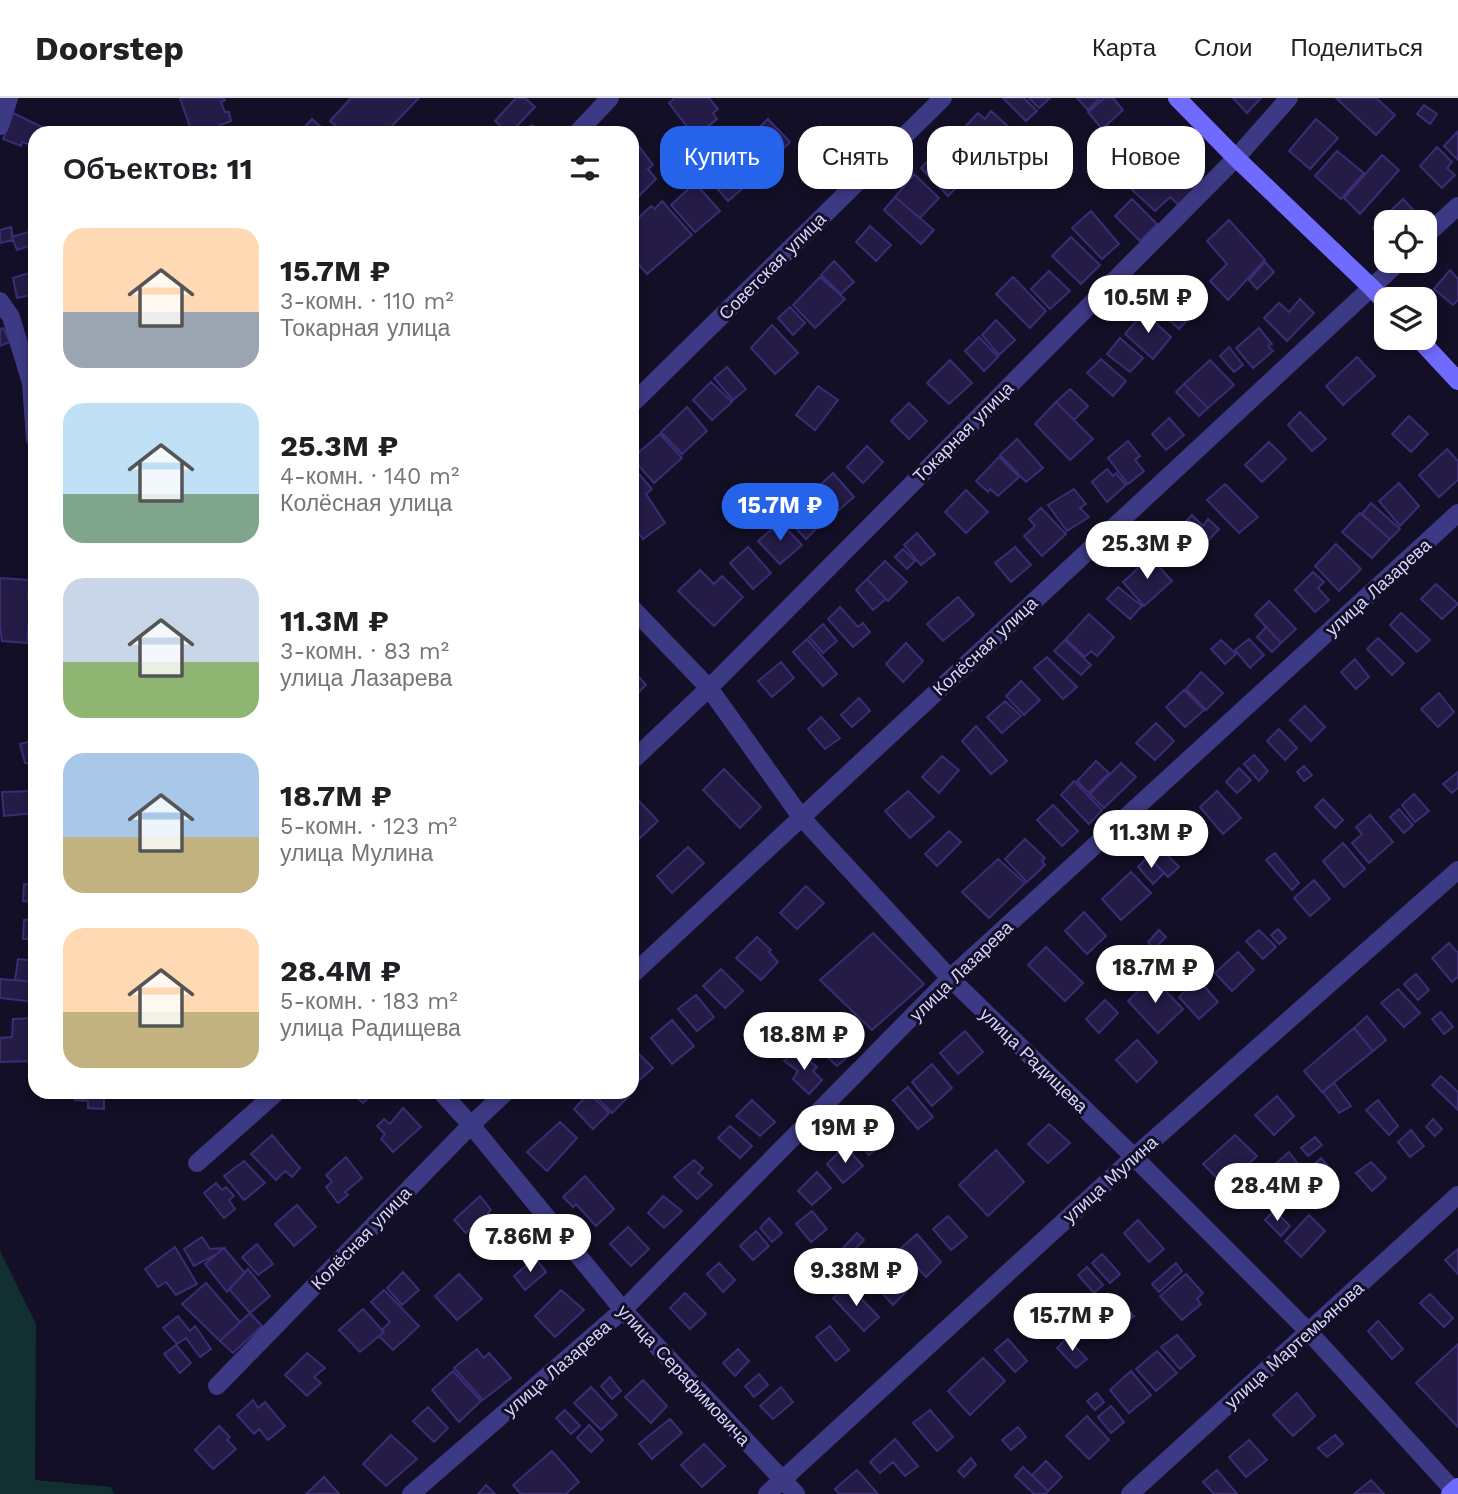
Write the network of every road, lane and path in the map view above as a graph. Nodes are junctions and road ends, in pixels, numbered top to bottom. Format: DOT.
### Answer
graph roads {
  1 [pos="9,98"];
  2 [pos="610,98"];
  3 [pos="943,98"];
  4 [pos="1177,98"];
  5 [pos="1289,98"];
  6 [pos="0,126"];
  7 [pos="584,126"];
  8 [pos="1236,158"];
  9 [pos="1458,206"];
  10 [pos="1437,225"];
  11 [pos="1388,273"];
  12 [pos="1372,288"];
  13 [pos="0,301"];
  14 [pos="1429,350"];
  15 [pos="28,373"];
  16 [pos="1458,381"];
  17 [pos="639,397"];
  18 [pos="1458,513"];
  19 [pos="639,615"];
  20 [pos="709,688"];
  21 [pos="639,754"];
  22 [pos="801,817"];
  23 [pos="1458,870"];
  24 [pos="639,968"];
  25 [pos="950,978"];
  26 [pos="269,1099"];
  27 [pos="447,1099"];
  28 [pos="499,1099"];
  29 [pos="471,1125"];
  30 [pos="1134,1157"];
  31 [pos="197,1163"];
  32 [pos="1458,1195"];
  33 [pos="623,1310"];
  34 [pos="1309,1332"];
  35 [pos="217,1386"];
  36 [pos="783,1480"];
  37 [pos="1455,1491"];
  38 [pos="411,1494"];
  39 [pos="767,1494"];
  40 [pos="796,1494"];
  41 [pos="1130,1494"];
  1 -- 6 [label="street"];
  2 -- 7 [label="street"];
  3 -- 17 [label="street, Советская улица"];
  4 -- 8 [label="street"];
  5 -- 8 [label="street, Токарная улица"];
  8 -- 12 [label="street"];
  8 -- 20 [label="street, Токарная улица"];
  9 -- 10 [label="street"];
  11 -- 12 [label="street, Колёсная улица"];
  12 -- 22 [label="street, Колёсная улица"];
  13 -- 15 [label="street"];
  14 -- 16 [label="street"];
  18 -- 25 [label="street, улица Лазарева"];
  19 -- 20 [label="street, улица Радищева"];
  20 -- 21 [label="street, Токарная улица"];
  20 -- 22 [label="street, улица Радищева"];
  22 -- 24 [label="street, Колёсная улица"];
  22 -- 25 [label="street, улица Радищева"];
  23 -- 30 [label="street, улица Мулина"];
  25 -- 30 [label="street, улица Радищева"];
  25 -- 33 [label="street, улица Лазарева"];
  26 -- 31 [label="street"];
  27 -- 29 [label="street, улица Серафимовича"];
  28 -- 29 [label="street, Колёсная улица"];
  29 -- 33 [label="street, улица Серафимовича"];
  29 -- 35 [label="street, Колёсная улица"];
  30 -- 34 [label="street, улица Радищева"];
  30 -- 36 [label="street, улица Мулина"];
  32 -- 34 [label="street, улица Мартемьянова"];
  33 -- 36 [label="street, улица Серафимовича"];
  33 -- 38 [label="street, улица Лазарева"];
  34 -- 37 [label="street, улица Радищева"];
  34 -- 41 [label="street, улица Мартемьянова"];
  36 -- 39 [label="street, улица Мулина"];
  36 -- 40 [label="street, улица Серафимовича"];
}
